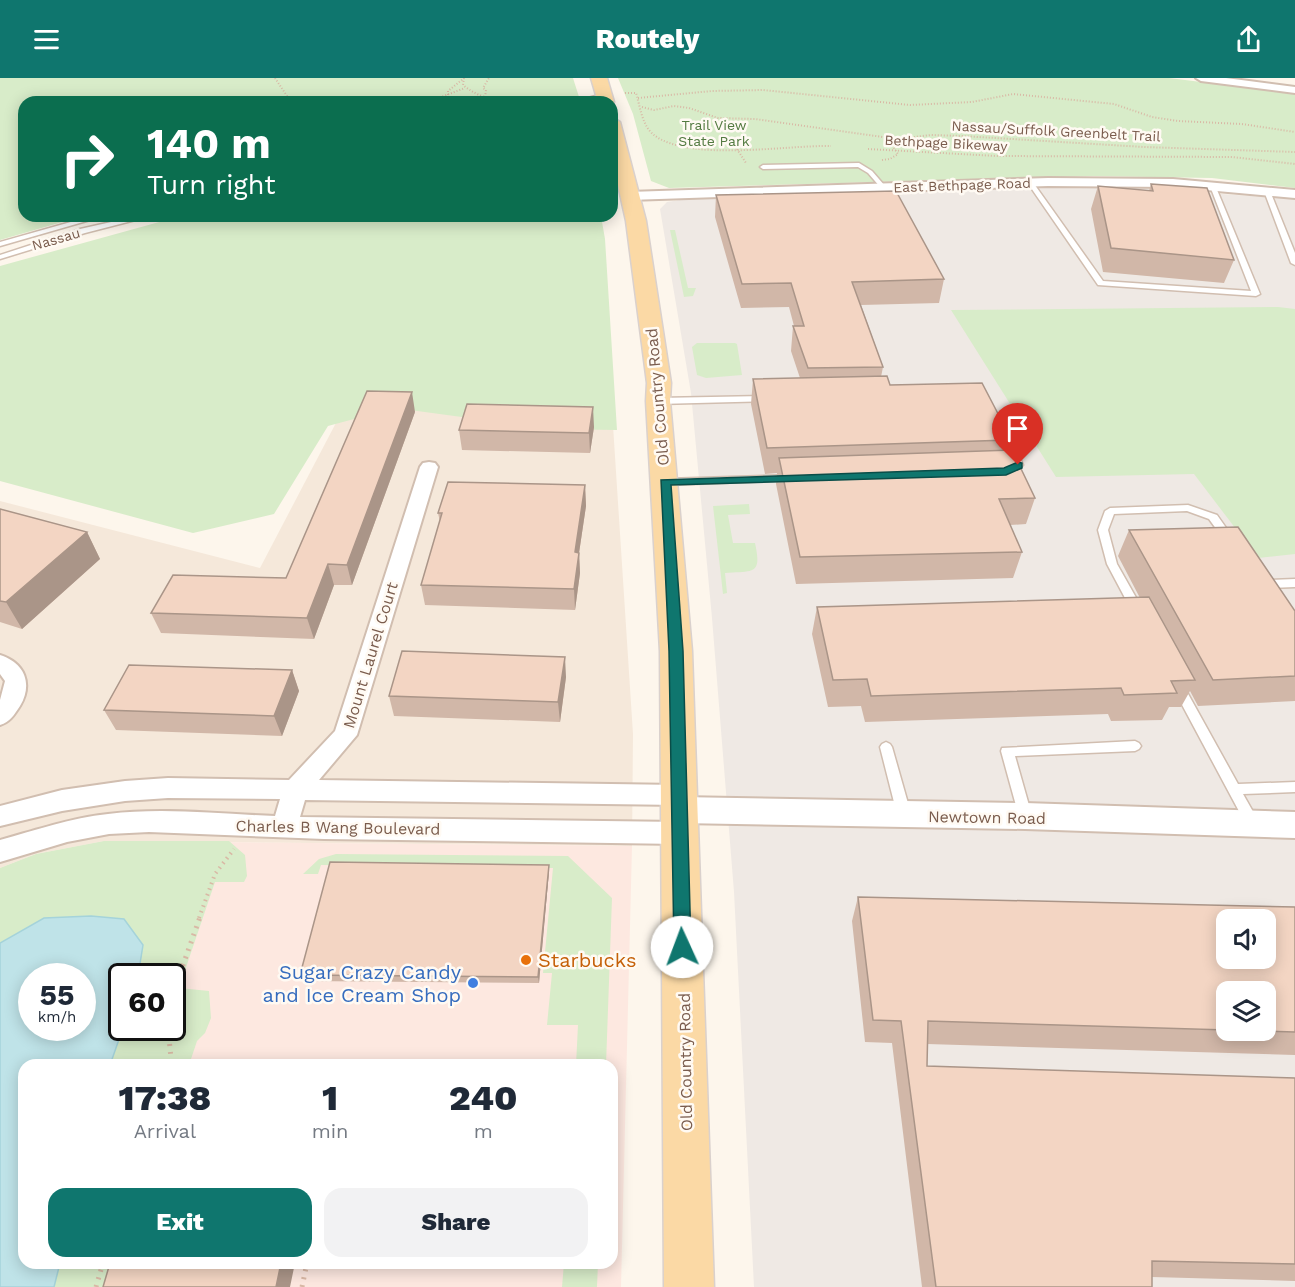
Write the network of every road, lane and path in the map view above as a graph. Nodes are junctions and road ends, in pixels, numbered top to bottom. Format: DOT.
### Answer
graph roads {
  1 [pos="275,78"];
  2 [pos="464,78"];
  3 [pos="489,78"];
  4 [pos="599,78"];
  5 [pos="1201,78"];
  6 [pos="465,88"];
  7 [pos="1295,90"];
  8 [pos="626,93"];
  9 [pos="448,95"];
  10 [pos="287,96"];
  11 [pos="443,96"];
  12 [pos="483,96"];
  13 [pos="485,96"];
  14 [pos="603,96"];
  15 [pos="638,98"];
  16 [pos="641,106"];
  17 [pos="1295,132"];
  18 [pos="897,139"];
  19 [pos="837,147"];
  20 [pos="618,148"];
  21 [pos="864,149"];
  22 [pos="898,152"];
  23 [pos="1295,152"];
  24 [pos="1295,164"];
  25 [pos="763,167"];
  26 [pos="1030,182"];
  27 [pos="1213,186"];
  28 [pos="883,187"];
  29 [pos="1267,191"];
  30 [pos="1295,194"];
  31 [pos="629,195"];
  32 [pos="79,222"];
  33 [pos="121,222"];
  34 [pos="0,244"];
  35 [pos="0,257"];
  36 [pos="1295,263"];
  37 [pos="780,399"];
  38 [pos="658,401"];
  39 [pos="998,419"];
  40 [pos="429,467"];
  41 [pos="1006,471"];
  42 [pos="806,478"];
  43 [pos="665,482"];
  44 [pos="1236,549"];
  45 [pos="1295,583"];
  46 [pos="1269,585"];
  47 [pos="1146,626"];
  48 [pos="0,663"];
  49 [pos="1173,676"];
  50 [pos="0,716"];
  51 [pos="1135,746"];
  52 [pos="886,747"];
  53 [pos="1295,788"];
  54 [pos="296,789"];
  55 [pos="1234,789"];
  56 [pos="680,813"];
  57 [pos="0,816"];
  58 [pos="905,816"];
  59 [pos="1024,816"];
  60 [pos="1253,824"];
  61 [pos="1295,825"];
  62 [pos="284,827"];
  63 [pos="234,849"];
  64 [pos="0,851"];
  65 [pos="184,963"];
  66 [pos="169,1041"];
  67 [pos="171,1059"];
  68 [pos="102,1269"];
  69 [pos="306,1269"];
  70 [pos="96,1287"];
  71 [pos="302,1287"];
  72 [pos="688,1287"];
  1 -- 10 [label="path"];
  2 -- 6 [label="path"];
  2 -- 9 [label="path"];
  3 -- 13 [label="path"];
  4 -- 14 [label="main road"];
  5 -- 7 [label="street"];
  6 -- 9 [label="path"];
  6 -- 12 [label="path"];
  8 -- 15 [label="path"];
  9 -- 11 [label="path"];
  15 -- 16 [label="path"];
  15 -- 17 [label="path"];
  16 -- 18 [label="path, Nassau/Suffolk Greenbelt Trail"];
  16 -- 19 [label="path"];
  18 -- 22 [label="path"];
  18 -- 23 [label="path, Nassau/Suffolk Greenbelt Trail"];
  20 -- 31 [label="main road, Old Country Road"];
  21 -- 22 [label="path, Bethpage Bikeway"];
  22 -- 24 [label="path, Bethpage Bikeway"];
  25 -- 28 [label="lane"];
  26 -- 27 [label="street, East Bethpage Road"];
  26 -- 27 [label="lane"];
  26 -- 28 [label="street, East Bethpage Road"];
  27 -- 29 [label="street, East Bethpage Road"];
  28 -- 31 [label="street, East Bethpage Road"];
  29 -- 30 [label="street, East Bethpage Road"];
  29 -- 36 [label="lane"];
  31 -- 38 [label="main road, Old Country Road"];
  32 -- 34 [label="lane"];
  33 -- 35 [label="lane, Nassau"];
  37 -- 38 [label="lane"];
  38 -- 43 [label="main road, Old Country Road"];
  39 -- 41 [label="lane"];
  40 -- 54 [label="street, Mount Laurel Court"];
  42 -- 43 [label="lane"];
  43 -- 56 [label="main road, Old Country Road"];
  44 -- 47 [label="lane"];
  45 -- 46 [label="lane"];
  48 -- 50 [label="street"];
  49 -- 55 [label="lane"];
  51 -- 59 [label="lane"];
  52 -- 58 [label="lane"];
  53 -- 55 [label="lane"];
  54 -- 56 [label="street"];
  54 -- 57 [label="street"];
  54 -- 62 [label="street, Mount Laurel Court"];
  55 -- 60 [label="lane"];
  56 -- 58 [label="street, Newtown Road"];
  56 -- 62 [label="street, Charles B Wang Boulevard"];
  56 -- 72 [label="main road, Old Country Road"];
  58 -- 59 [label="street, Newtown Road"];
  59 -- 60 [label="street, Newtown Road"];
  60 -- 61 [label="street, Newtown Road"];
  62 -- 64 [label="street, Charles B Wang Boulevard"];
  63 -- 65 [label="path"];
  66 -- 67 [label="path"];
  68 -- 70 [label="path"];
  69 -- 71 [label="path"];
}
